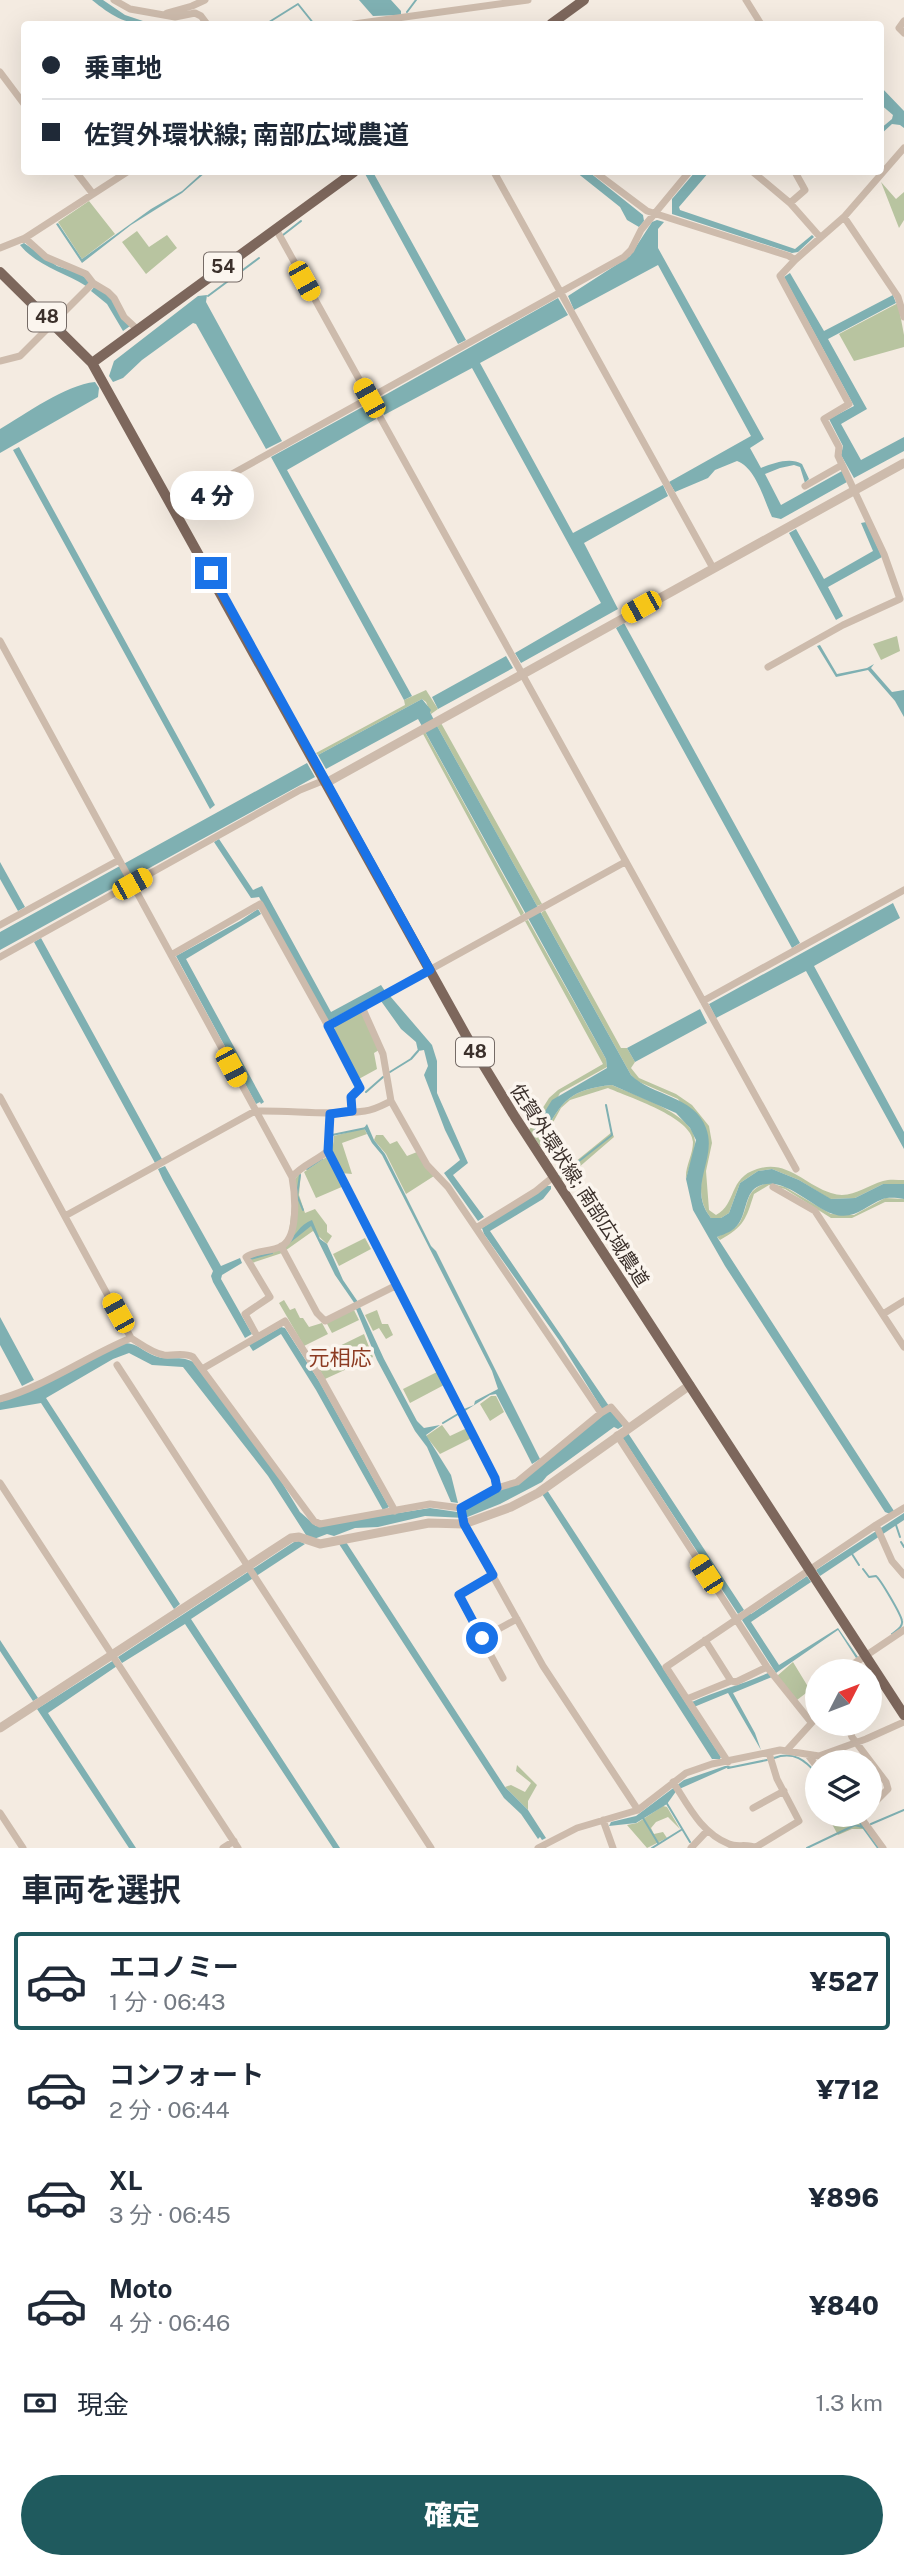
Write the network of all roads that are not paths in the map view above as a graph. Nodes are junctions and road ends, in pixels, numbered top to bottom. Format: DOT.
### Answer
graph roads {
  1 [pos="114,0"];
  2 [pos="205,0"];
  3 [pos="528,0"];
  4 [pos="746,0"];
  5 [pos="578,1"];
  6 [pos="163,14"];
  7 [pos="406,18"];
  8 [pos="204,21"];
  9 [pos="380,21"];
  10 [pos="410,21"];
  11 [pos="555,21"];
  12 [pos="759,21"];
  13 [pos="904,21"];
  14 [pos="904,33"];
  15 [pos="0,72"];
  16 [pos="21,100"];
  17 [pos="904,148"];
  18 [pos="884,171"];
  19 [pos="78,175"];
  20 [pos="122,175"];
  21 [pos="350,175"];
  22 [pos="496,175"];
  23 [pos="599,175"];
  24 [pos="686,175"];
  25 [pos="756,175"];
  26 [pos="797,175"];
  27 [pos="881,175"];
  28 [pos="93,194"];
  29 [pos="790,203"];
  30 [pos="654,214"];
  31 [pos="844,217"];
  32 [pos="276,229"];
  33 [pos="820,237"];
  34 [pos="25,238"];
  35 [pos="0,248"];
  36 [pos="795,260"];
  37 [pos="0,272"];
  38 [pos="93,283"];
  39 [pos="561,293"];
  40 [pos="904,317"];
  41 [pos="54,323"];
  42 [pos="138,330"];
  43 [pos="0,361"];
  44 [pos="92,363"];
  45 [pos="369,398"];
  46 [pos="904,463"];
  47 [pos="842,465"];
  48 [pos="805,486"];
  49 [pos="855,489"];
  50 [pos="174,506"];
  51 [pos="713,568"];
  52 [pos="0,641"];
  53 [pos="768,667"];
  54 [pos="521,673"];
  55 [pos="326,781"];
  56 [pos="119,860"];
  57 [pos="625,862"];
  58 [pos="132,884"];
  59 [pos="904,890"];
  60 [pos="0,926"];
  61 [pos="171,955"];
  62 [pos="0,957"];
  63 [pos="430,970"];
  64 [pos="703,1001"];
  65 [pos="362,1007"];
  66 [pos="328,1026"];
  67 [pos="0,1097"];
  68 [pos="391,1101"];
  69 [pos="255,1111"];
  70 [pos="352,1111"];
  71 [pos="330,1114"];
  72 [pos="328,1151"];
  73 [pos="796,1169"];
  74 [pos="292,1177"];
  75 [pos="553,1177"];
  76 [pos="773,1187"];
  77 [pos="65,1216"];
  78 [pos="476,1228"];
  79 [pos="281,1246"];
  80 [pos="397,1285"];
  81 [pos="904,1301"];
  82 [pos="883,1314"];
  83 [pos="257,1336"];
  84 [pos="131,1338"];
  85 [pos="904,1347"];
  86 [pos="117,1365"];
  87 [pos="202,1369"];
  88 [pos="690,1385"];
  89 [pos="0,1399"];
  90 [pos="601,1413"];
  91 [pos="628,1427"];
  92 [pos="617,1435"];
  93 [pos="0,1483"];
  94 [pos="497,1488"];
  95 [pos="904,1508"];
  96 [pos="395,1511"];
  97 [pos="462,1515"];
  98 [pos="876,1525"];
  99 [pos="249,1567"];
  100 [pos="810,1569"];
  101 [pos="493,1575"];
  102 [pos="904,1575"];
  103 [pos="517,1619"];
  104 [pos="736,1620"];
  105 [pos="904,1630"];
  106 [pos="482,1638"];
  107 [pos="705,1640"];
  108 [pos="113,1655"];
  109 [pos="866,1656"];
  110 [pos="861,1659"];
  111 [pos="767,1667"];
  112 [pos="503,1678"];
  113 [pos="731,1681"];
  114 [pos="687,1699"];
  115 [pos="805,1710"];
  116 [pos="904,1715"];
  117 [pos="904,1722"];
  118 [pos="0,1728"];
  119 [pos="805,1730"];
  120 [pos="853,1736"];
  121 [pos="856,1743"];
  122 [pos="787,1750"];
  123 [pos="834,1750"];
  124 [pos="861,1750"];
  125 [pos="769,1753"];
  126 [pos="805,1754"];
  127 [pos="728,1762"];
  128 [pos="882,1777"];
  129 [pos="676,1786"];
  130 [pos="784,1791"];
  131 [pos="882,1795"];
  132 [pos="753,1808"];
  133 [pos="638,1810"];
  134 [pos="0,1813"];
  135 [pos="603,1820"];
  136 [pos="869,1827"];
  137 [pos="706,1831"];
  138 [pos="236,1844"];
  139 [pos="23,1848"];
  140 [pos="223,1848"];
  141 [pos="431,1848"];
  142 [pos="538,1848"];
  143 [pos="613,1848"];
  144 [pos="691,1848"];
  145 [pos="756,1848"];
  146 [pos="883,1848"];
  1 -- 6 [label="street"];
  2 -- 6 [label="street"];
  3 -- 7 [label="street"];
  4 -- 12 [label="street"];
  5 -- 11 [label="main road"];
  6 -- 8 [label="street"];
  7 -- 9 [label="street"];
  7 -- 10 [label="street"];
  13 -- 14 [label="street"];
  15 -- 16 [label="street"];
  17 -- 18 [label="street"];
  19 -- 28 [label="street"];
  20 -- 28 [label="street"];
  21 -- 32 [label="main road, 54"];
  22 -- 39 [label="street"];
  23 -- 30 [label="street"];
  24 -- 30 [label="street"];
  25 -- 29 [label="street"];
  26 -- 29 [label="street"];
  27 -- 31 [label="street"];
  28 -- 34 [label="street"];
  29 -- 33 [label="street"];
  30 -- 36 [label="street"];
  30 -- 39 [label="street"];
  31 -- 33 [label="street"];
  31 -- 40 [label="street"];
  32 -- 42 [label="main road, 54"];
  32 -- 45 [label="street"];
  33 -- 36 [label="street"];
  34 -- 35 [label="street"];
  34 -- 38 [label="street"];
  36 -- 47 [label="street"];
  37 -- 41 [label="main road, 48"];
  38 -- 41 [label="street"];
  38 -- 42 [label="street"];
  39 -- 45 [label="street"];
  39 -- 51 [label="street"];
  41 -- 43 [label="street"];
  41 -- 44 [label="main road, 48"];
  42 -- 44 [label="main road, 54"];
  44 -- 50 [label="main road, 佐賀外環状線; 南部広域農道 / 48"];
  45 -- 50 [label="street"];
  45 -- 54 [label="street"];
  46 -- 49 [label="street"];
  47 -- 48 [label="street"];
  47 -- 49 [label="street"];
  49 -- 51 [label="street"];
  49 -- 53 [label="street"];
  50 -- 55 [label="main road, 佐賀外環状線; 南部広域農道 / 48"];
  51 -- 54 [label="street"];
  52 -- 56 [label="street"];
  54 -- 55 [label="street"];
  54 -- 57 [label="street"];
  55 -- 58 [label="street"];
  55 -- 63 [label="main road, 佐賀外環状線; 南部広域農道 / 48"];
  56 -- 58 [label="street"];
  56 -- 60 [label="street"];
  57 -- 63 [label="street"];
  57 -- 64 [label="street"];
  58 -- 61 [label="street"];
  58 -- 62 [label="street"];
  59 -- 64 [label="street"];
  61 -- 66 [label="street"];
  61 -- 69 [label="street"];
  63 -- 65 [label="street"];
  63 -- 75 [label="main road, 佐賀外環状線; 南部広域農道 / 48"];
  64 -- 73 [label="street"];
  65 -- 66 [label="street"];
  65 -- 68 [label="street"];
  66 -- 70 [label="street"];
  67 -- 77 [label="street"];
  68 -- 70 [label="street"];
  68 -- 78 [label="street"];
  69 -- 71 [label="street"];
  69 -- 74 [label="street"];
  69 -- 77 [label="street"];
  70 -- 71 [label="street"];
  71 -- 72 [label="street"];
  72 -- 74 [label="street"];
  72 -- 80 [label="street"];
  74 -- 79 [label="street"];
  75 -- 78 [label="street"];
  75 -- 88 [label="main road, 佐賀外環状線; 南部広域農道 / 48"];
  76 -- 82 [label="street"];
  77 -- 84 [label="street"];
  78 -- 90 [label="street"];
  79 -- 80 [label="street"];
  79 -- 83 [label="street"];
  80 -- 94 [label="street"];
  81 -- 82 [label="street"];
  82 -- 85 [label="street"];
  83 -- 87 [label="street"];
  83 -- 96 [label="street"];
  84 -- 87 [label="street"];
  84 -- 89 [label="street"];
  86 -- 99 [label="street"];
  87 -- 96 [label="street"];
  88 -- 91 [label="street"];
  88 -- 100 [label="main road, 佐賀外環状線; 南部広域農道 / 48"];
  90 -- 91 [label="street"];
  90 -- 94 [label="street"];
  91 -- 92 [label="street"];
  92 -- 97 [label="street"];
  92 -- 104 [label="street"];
  93 -- 108 [label="street"];
  94 -- 97 [label="street"];
  95 -- 98 [label="street"];
  96 -- 97 [label="street"];
  97 -- 99 [label="street"];
  97 -- 101 [label="street"];
  98 -- 100 [label="street"];
  98 -- 102 [label="street"];
  99 -- 108 [label="street"];
  99 -- 141 [label="street"];
  100 -- 104 [label="street"];
  100 -- 109 [label="main road, 佐賀外環状線; 南部広域農道 / 48"];
  101 -- 103 [label="street"];
  101 -- 106 [label="street"];
  103 -- 106 [label="street"];
  103 -- 133 [label="street"];
  104 -- 107 [label="street"];
  104 -- 111 [label="street"];
  105 -- 109 [label="street"];
  106 -- 112 [label="street"];
  107 -- 113 [label="street"];
  107 -- 114 [label="street"];
  108 -- 118 [label="street"];
  108 -- 138 [label="street"];
  109 -- 110 [label="street"];
  109 -- 116 [label="main road, 佐賀外環状線; 南部広域農道 / 48"];
  111 -- 113 [label="street"];
  111 -- 115 [label="street"];
  113 -- 114 [label="street"];
  114 -- 127 [label="street"];
  117 -- 121 [label="street"];
  119 -- 122 [label="street"];
  120 -- 121 [label="street"];
  121 -- 123 [label="street"];
  121 -- 124 [label="street"];
  122 -- 125 [label="street"];
  122 -- 126 [label="street"];
  125 -- 127 [label="street"];
  125 -- 130 [label="street"];
  127 -- 129 [label="street"];
  128 -- 131 [label="street"];
  129 -- 133 [label="street"];
  129 -- 137 [label="street"];
  130 -- 132 [label="street"];
  130 -- 145 [label="street"];
  133 -- 135 [label="street"];
  134 -- 139 [label="street"];
  135 -- 142 [label="street"];
  135 -- 143 [label="street"];
  136 -- 146 [label="street"];
  137 -- 144 [label="street"];
  137 -- 145 [label="street"];
  138 -- 140 [label="street"];
}
